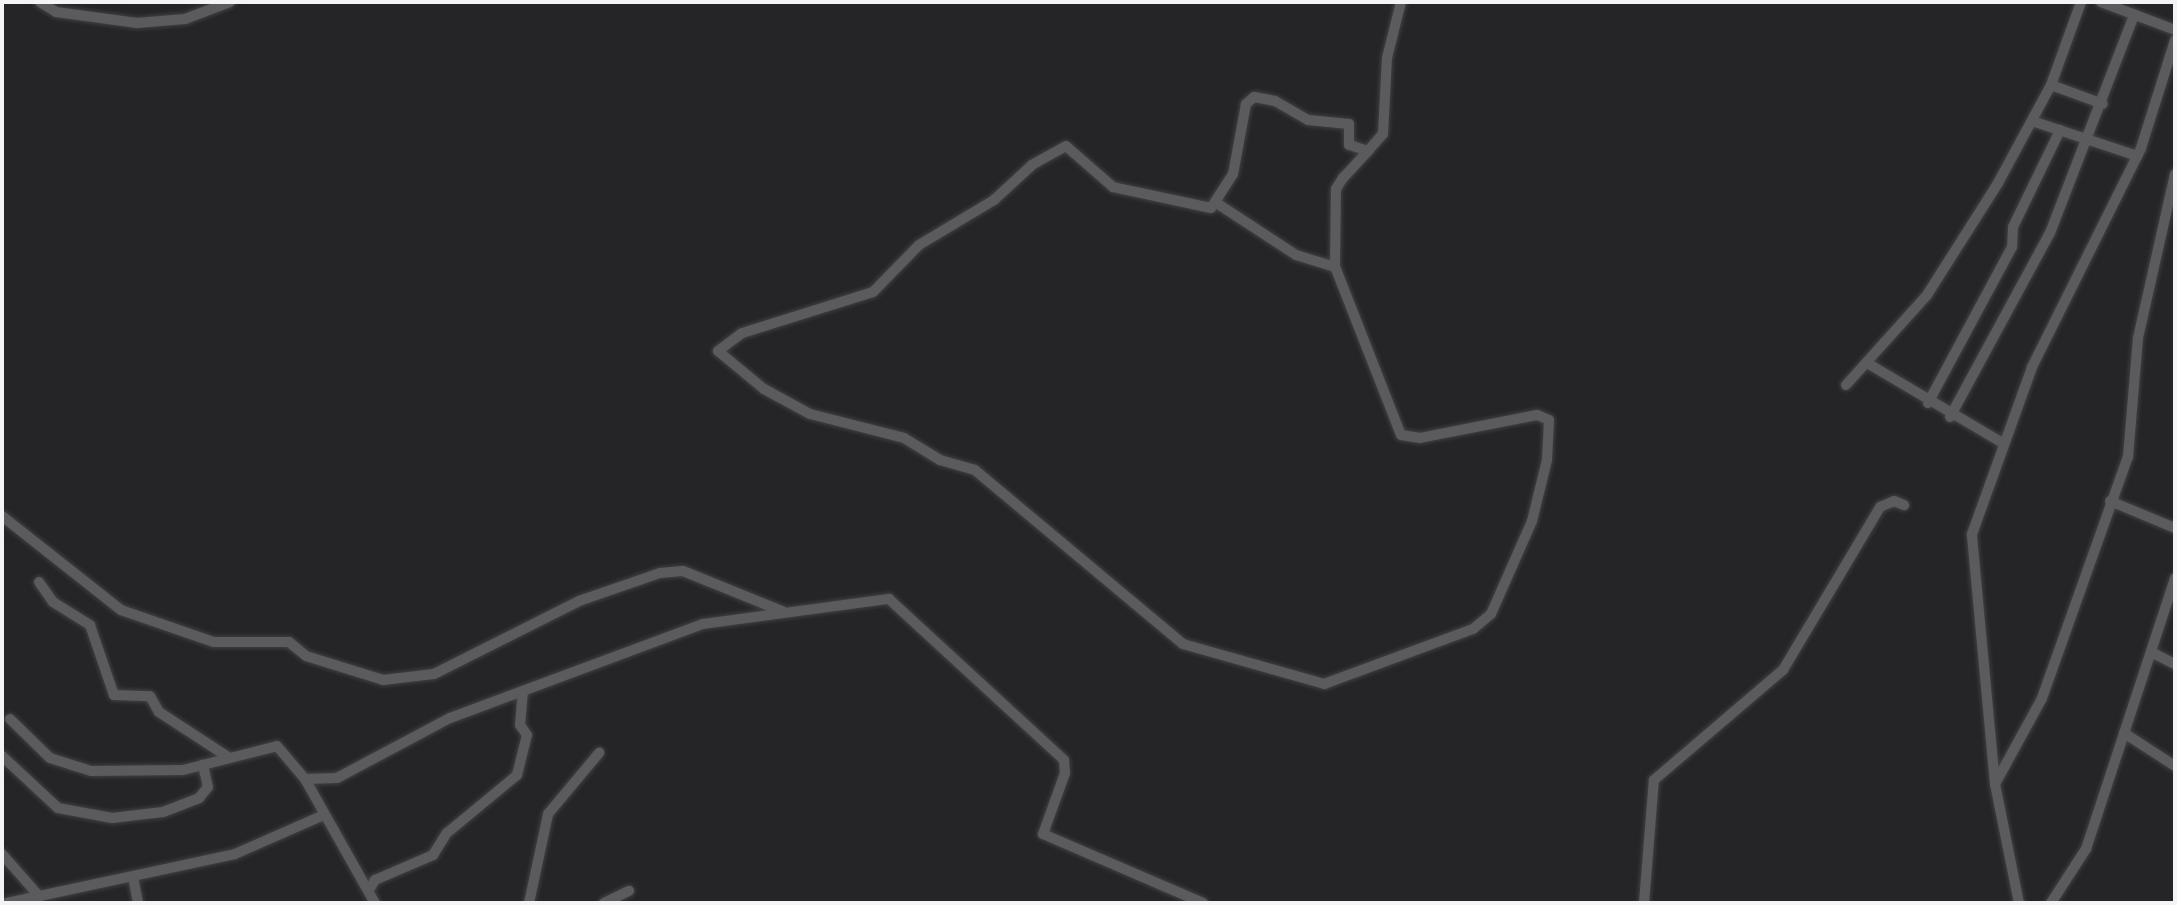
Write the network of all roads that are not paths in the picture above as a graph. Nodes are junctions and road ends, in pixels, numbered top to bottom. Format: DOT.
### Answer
graph roads {
  1 [pos="40,2"];
  2 [pos="230,2"];
  3 [pos="1401,2"];
  4 [pos="2081,2"];
  5 [pos="2101,2"];
  6 [pos="2134,15"];
  7 [pos="2175,30"];
  8 [pos="2175,40"];
  9 [pos="2051,85"];
  10 [pos="2102,104"];
  11 [pos="2032,121"];
  12 [pos="2060,130"];
  13 [pos="2089,139"];
  14 [pos="1368,151"];
  15 [pos="2137,156"];
  16 [pos="2175,174"];
  17 [pos="1218,204"];
  18 [pos="1335,267"];
  19 [pos="1867,363"];
  20 [pos="1846,385"];
  21 [pos="1928,403"];
  22 [pos="1950,416"];
  23 [pos="2003,443"];
  24 [pos="2110,501"];
  25 [pos="1904,505"];
  26 [pos="2,516"];
  27 [pos="2175,527"];
  28 [pos="2175,578"];
  29 [pos="39,582"];
  30 [pos="784,612"];
  31 [pos="2151,652"];
  32 [pos="2175,664"];
  33 [pos="523,693"];
  34 [pos="10,719"];
  35 [pos="2124,733"];
  36 [pos="599,753"];
  37 [pos="2,755"];
  38 [pos="228,757"];
  39 [pos="203,765"];
  40 [pos="2175,766"];
  41 [pos="305,779"];
  42 [pos="1995,784"];
  43 [pos="324,815"];
  44 [pos="2,854"];
  45 [pos="132,877"];
  46 [pos="369,890"];
  47 [pos="629,891"];
  48 [pos="39,896"];
  49 [pos="7,903"];
  50 [pos="138,903"];
  51 [pos="375,903"];
  52 [pos="529,903"];
  53 [pos="604,903"];
  54 [pos="1203,903"];
  55 [pos="1644,903"];
  56 [pos="2019,903"];
  57 [pos="2051,903"];
  1 -- 2 [label="street"];
  3 -- 14 [label="street"];
  4 -- 9 [label="street"];
  5 -- 6 [label="street"];
  6 -- 7 [label="street"];
  6 -- 10 [label="street"];
  8 -- 15 [label="street"];
  9 -- 10 [label="street"];
  9 -- 11 [label="street"];
  10 -- 13 [label="street"];
  11 -- 12 [label="street"];
  11 -- 19 [label="street"];
  12 -- 13 [label="street"];
  12 -- 21 [label="street"];
  13 -- 15 [label="street"];
  13 -- 22 [label="street"];
  14 -- 17 [label="street"];
  14 -- 18 [label="street"];
  15 -- 23 [label="street"];
  16 -- 24 [label="street"];
  17 -- 18 [label="street"];
  17 -- 18 [label="street"];
  19 -- 20 [label="street"];
  19 -- 21 [label="street"];
  21 -- 22 [label="street"];
  22 -- 23 [label="street"];
  23 -- 42 [label="street"];
  24 -- 27 [label="street"];
  24 -- 42 [label="street"];
  25 -- 55 [label="street"];
  26 -- 30 [label="street"];
  28 -- 31 [label="street"];
  29 -- 38 [label="street"];
  30 -- 33 [label="street"];
  30 -- 54 [label="street"];
  31 -- 32 [label="street"];
  31 -- 35 [label="street"];
  33 -- 41 [label="street"];
  33 -- 46 [label="street"];
  34 -- 39 [label="street"];
  35 -- 40 [label="street"];
  35 -- 57 [label="street"];
  36 -- 52 [label="street"];
  37 -- 39 [label="street"];
  38 -- 39 [label="street"];
  38 -- 41 [label="street"];
  41 -- 43 [label="street"];
  42 -- 56 [label="street"];
  43 -- 45 [label="street"];
  43 -- 46 [label="street"];
  44 -- 48 [label="street"];
  45 -- 48 [label="street"];
  45 -- 50 [label="street"];
  46 -- 51 [label="street"];
  47 -- 53 [label="street"];
  48 -- 49 [label="street"];
}
